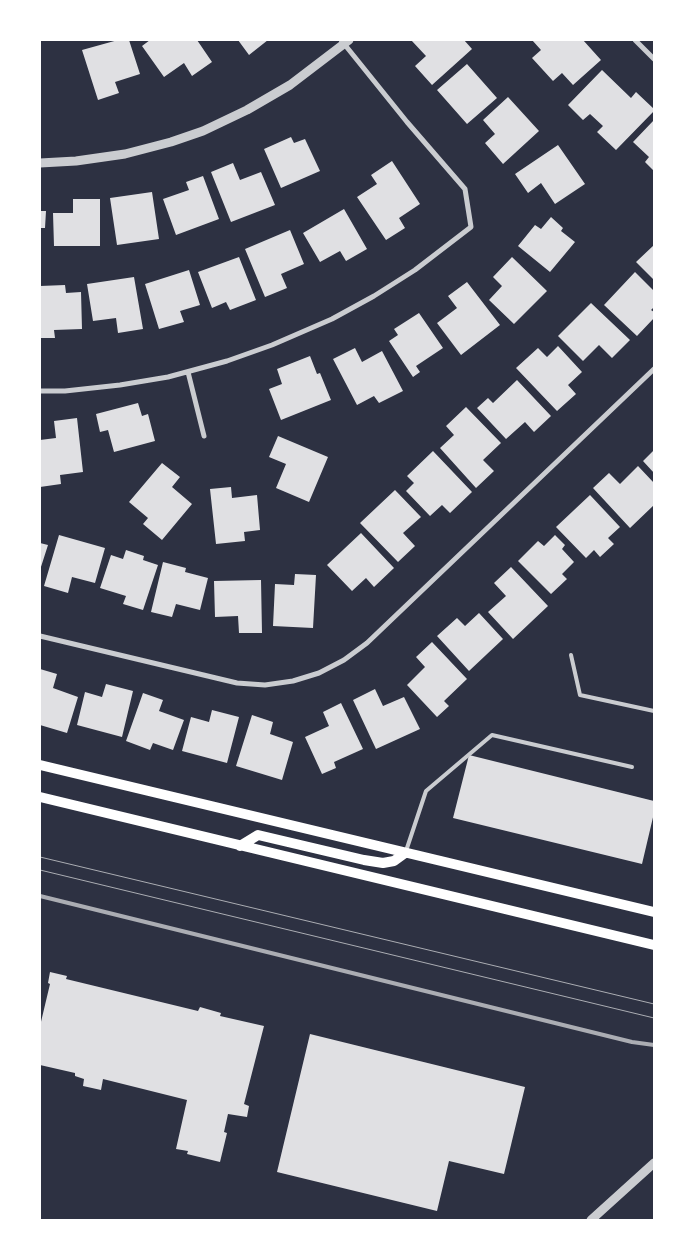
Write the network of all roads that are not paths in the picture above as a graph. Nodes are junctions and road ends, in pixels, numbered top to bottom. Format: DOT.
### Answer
graph roads {
  1 [pos="636,40"];
  2 [pos="345,41"];
  3 [pos="654,59"];
  4 [pos="40,163"];
  5 [pos="654,369"];
  6 [pos="188,372"];
  7 [pos="40,392"];
  8 [pos="204,436"];
  9 [pos="40,636"];
  10 [pos="571,655"];
  11 [pos="654,712"];
  12 [pos="40,765"];
  13 [pos="632,767"];
  14 [pos="40,797"];
  15 [pos="240,846"];
  16 [pos="405,853"];
  17 [pos="654,912"];
  18 [pos="654,945"];
  19 [pos="654,1163"];
  20 [pos="591,1220"];
  1 -- 3 [label="street"];
  2 -- 4 [label="street"];
  2 -- 6 [label="street"];
  5 -- 9 [label="street"];
  6 -- 7 [label="street"];
  6 -- 8 [label="street"];
  10 -- 11 [label="lane"];
  12 -- 16 [label="main road"];
  13 -- 16 [label="lane"];
  14 -- 15 [label="main road"];
  15 -- 16 [label="main road"];
  15 -- 18 [label="main road"];
  16 -- 17 [label="main road"];
  19 -- 20 [label="street"];
}
